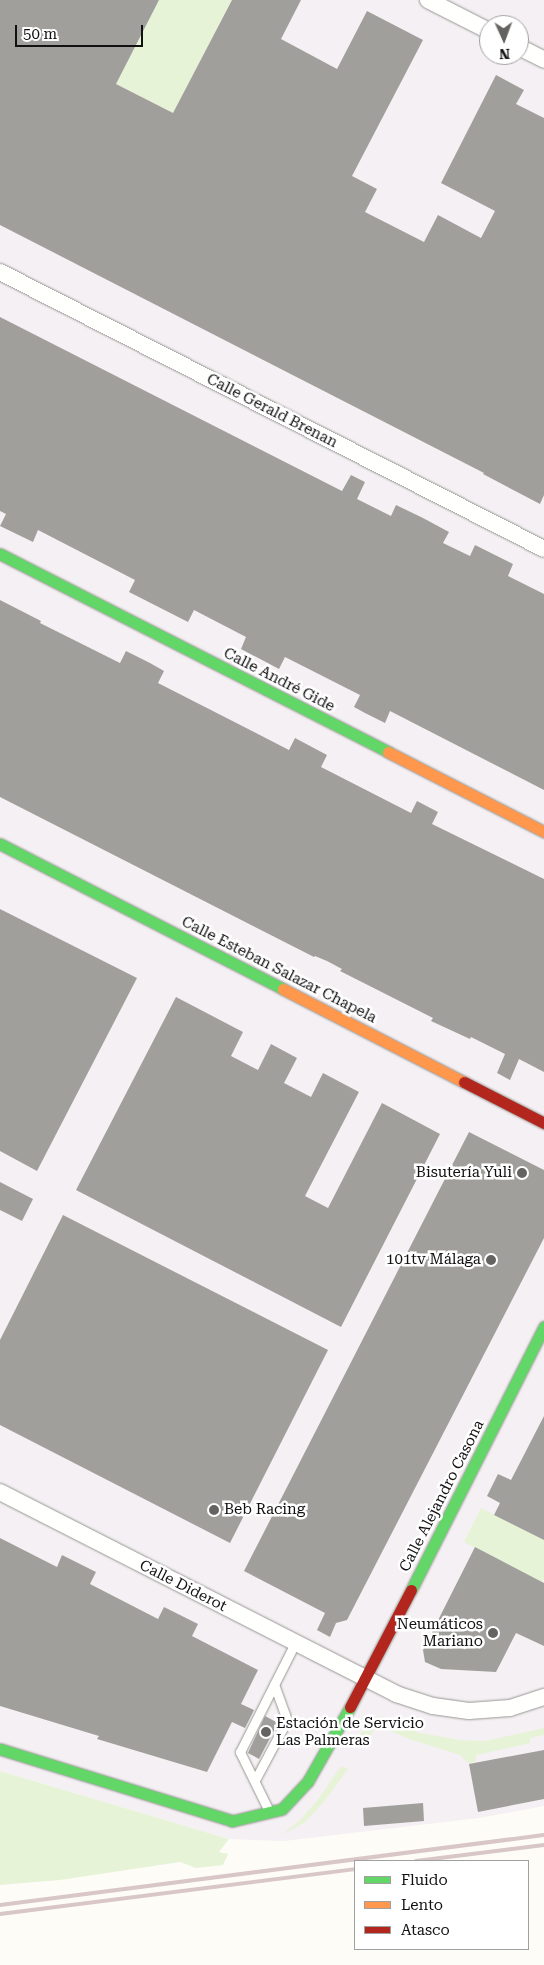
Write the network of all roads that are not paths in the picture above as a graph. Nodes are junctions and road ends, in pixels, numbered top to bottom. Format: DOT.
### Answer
graph roads {
  1 [pos="428,0"];
  2 [pos="479,27"];
  3 [pos="529,52"];
  4 [pos="544,60"];
  5 [pos="0,272"];
  6 [pos="544,549"];
  7 [pos="0,554"];
  8 [pos="544,832"];
  9 [pos="0,844"];
  10 [pos="544,1123"];
  11 [pos="544,1327"];
  12 [pos="0,1492"];
  13 [pos="295,1643"];
  14 [pos="366,1680"];
  15 [pos="274,1684"];
  16 [pos="544,1698"];
  17 [pos="0,1749"];
  18 [pos="255,1780"];
  19 [pos="270,1814"];
  1 -- 2 [label="street"];
  3 -- 4 [label="street"];
  5 -- 6 [label="street, Calle Gerald Brenan"];
  7 -- 8 [label="street, Calle André Gide"];
  9 -- 10 [label="street, Calle Esteban Salazar Chapela"];
  11 -- 14 [label="street, Calle Alejandro Casona"];
  12 -- 13 [label="street, Calle Diderot"];
  13 -- 14 [label="street, Calle Diderot"];
  13 -- 15 [label="lane"];
  14 -- 16 [label="street, Calle Diderot"];
  14 -- 19 [label="street, Calle Alejandro Casona"];
  15 -- 18 [label="lane"];
  15 -- 18 [label="lane"];
  17 -- 19 [label="street"];
  18 -- 19 [label="lane"];
}
